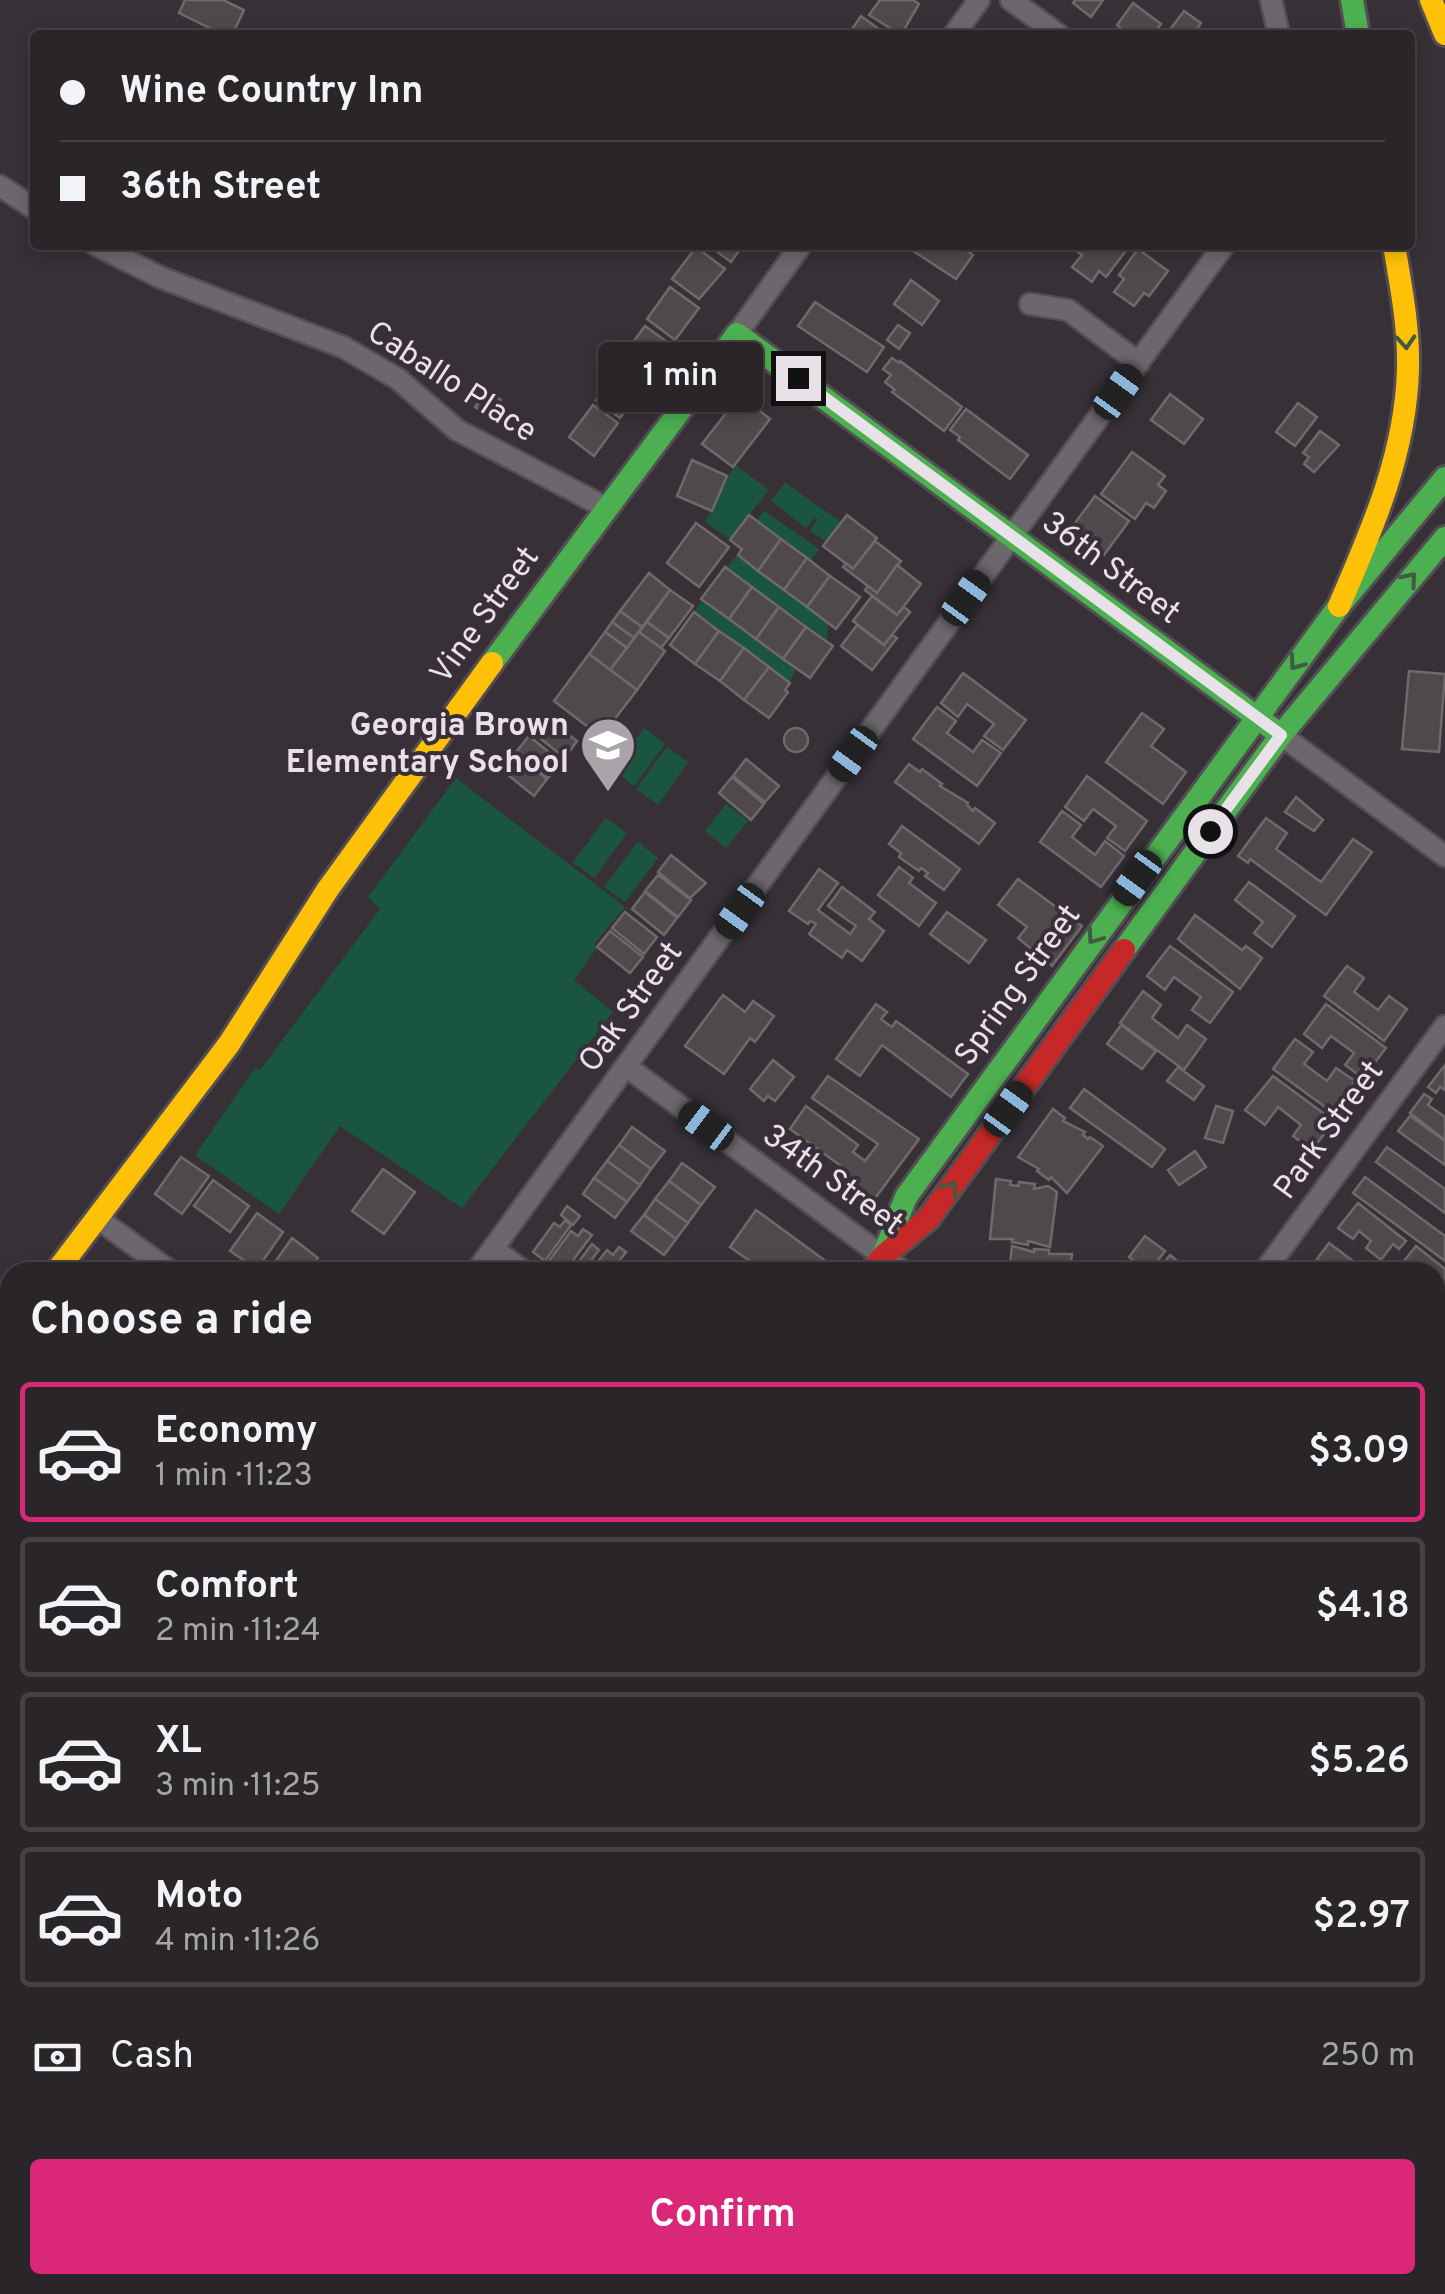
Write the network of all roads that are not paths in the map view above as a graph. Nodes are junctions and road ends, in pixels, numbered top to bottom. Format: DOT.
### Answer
graph roads {
  1 [pos="979,0"];
  2 [pos="1011,0"];
  3 [pos="1271,0"];
  4 [pos="1352,0"];
  5 [pos="1431,0"];
  6 [pos="958,30"];
  7 [pos="1052,30"];
  8 [pos="1279,30"];
  9 [pos="1357,30"];
  10 [pos="1445,34"];
  11 [pos="0,186"];
  12 [pos="30,205"];
  13 [pos="106,250"];
  14 [pos="797,250"];
  15 [pos="1220,250"];
  16 [pos="1395,250"];
  17 [pos="1030,304"];
  18 [pos="737,334"];
  19 [pos="1139,363"];
  20 [pos="1445,478"];
  21 [pos="605,507"];
  22 [pos="1011,536"];
  23 [pos="1445,538"];
  24 [pos="1339,606"];
  25 [pos="1255,717"];
  26 [pos="1281,735"];
  27 [pos="1445,856"];
  28 [pos="1445,1026"];
  29 [pos="627,1067"];
  30 [pos="97,1218"];
  31 [pos="494,1249"];
  32 [pos="64,1262"];
  33 [pos="157,1262"];
  34 [pos="484,1262"];
  35 [pos="512,1262"];
  36 [pos="874,1262"];
  37 [pos="878,1262"];
  38 [pos="879,1262"];
  39 [pos="1271,1262"];
  1 -- 6 [label="street"];
  2 -- 7 [label="street"];
  3 -- 8 [label="street"];
  4 -- 9 [label="main road"];
  5 -- 10 [label="main road"];
  11 -- 12 [label="street"];
  13 -- 21 [label="street, Caballo Place"];
  14 -- 18 [label="street, Vine Street"];
  15 -- 19 [label="street, Oak Street"];
  16 -- 24 [label="main road, one-way"];
  17 -- 19 [label="street"];
  18 -- 21 [label="main road, Vine Street"];
  18 -- 22 [label="main road, 36th Street"];
  19 -- 22 [label="street, Oak Street"];
  20 -- 24 [label="main road, Spring Street"];
  21 -- 30 [label="main road, Vine Street"];
  22 -- 25 [label="main road, 36th Street"];
  22 -- 29 [label="street, Oak Street"];
  26 -- 23 [label="main road, Spring Street, one-way"];
  24 -- 25 [label="main road, Spring Street, one-way"];
  25 -- 26 [label="main road, 36th Street"];
  25 -- 37 [label="main road, Spring Street, one-way"];
  26 -- 27 [label="street, 36th Street"];
  38 -- 26 [label="main road, Spring Street, one-way"];
  28 -- 39 [label="street, Park Street"];
  29 -- 31 [label="street, Oak Street"];
  29 -- 36 [label="street, 34th Street"];
  30 -- 32 [label="main road, Vine Street"];
  30 -- 33 [label="street"];
  31 -- 34 [label="street, Oak Street"];
  31 -- 35 [label="street"];
}
